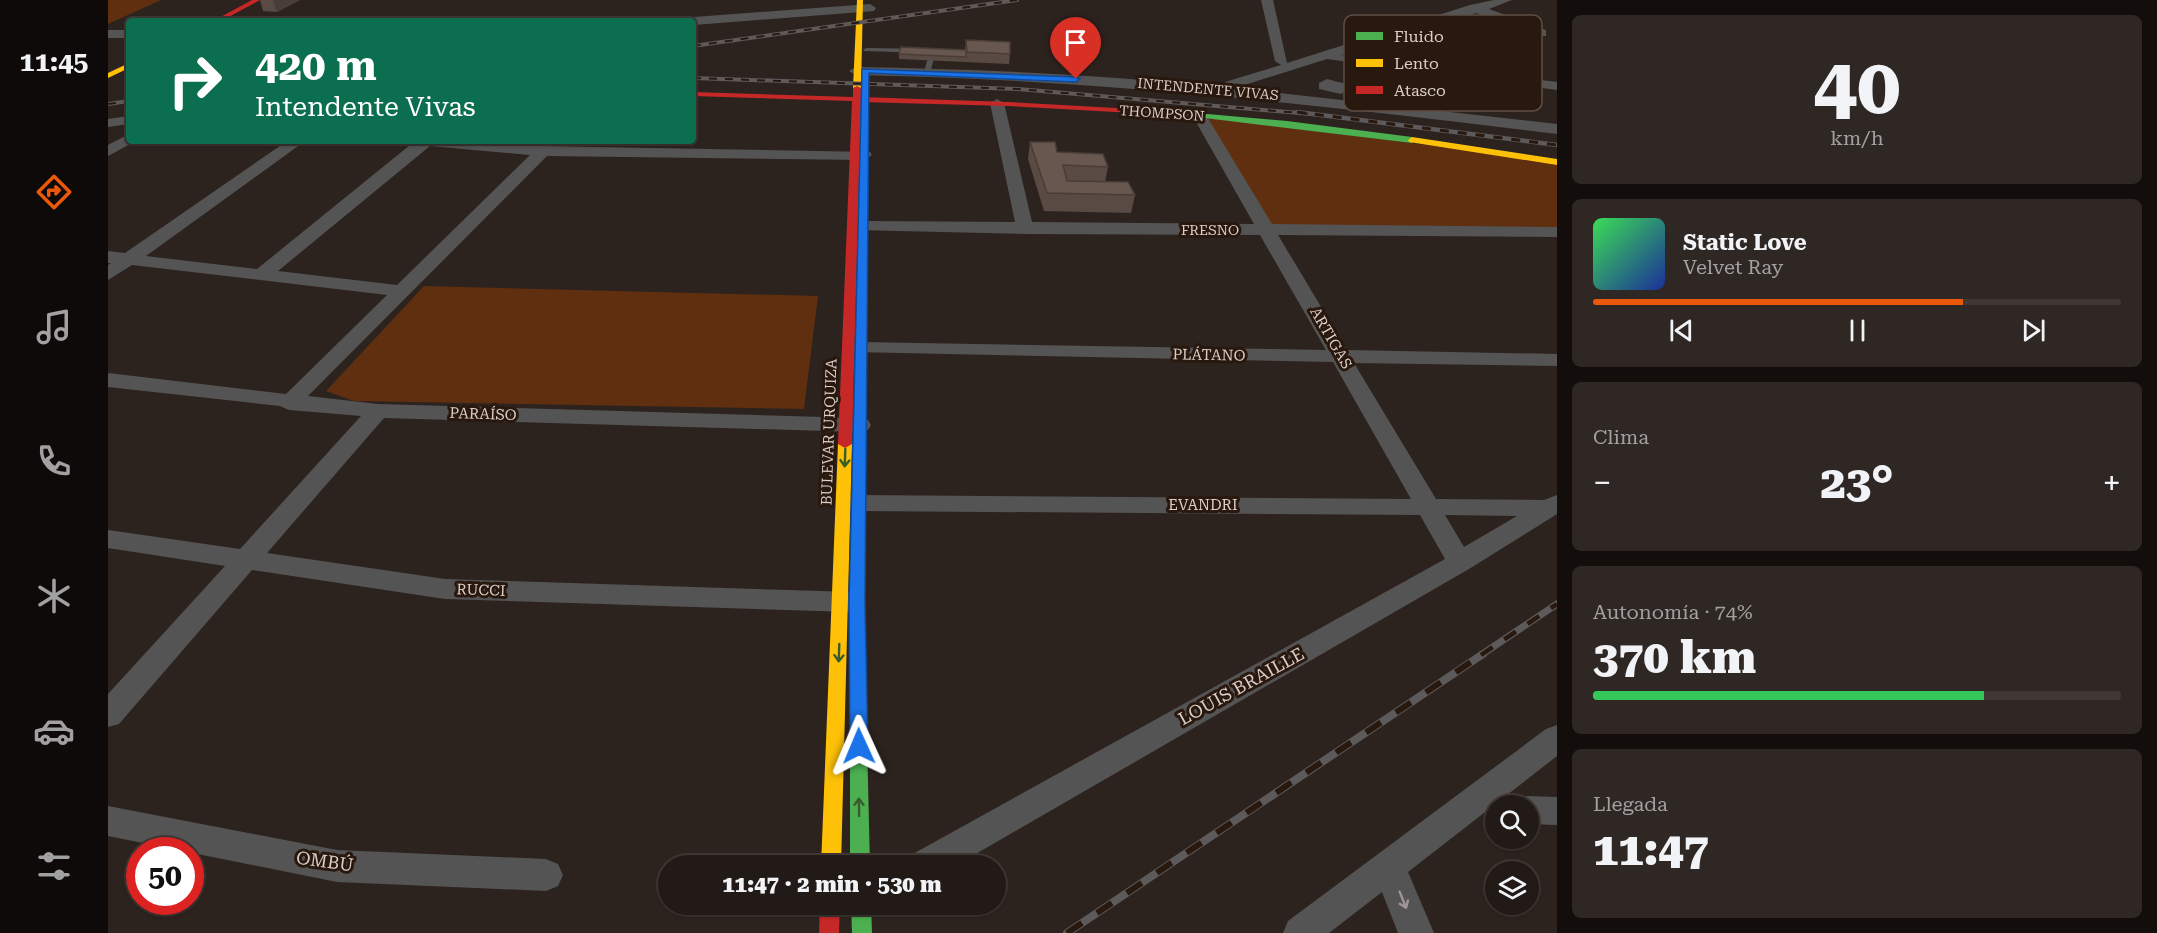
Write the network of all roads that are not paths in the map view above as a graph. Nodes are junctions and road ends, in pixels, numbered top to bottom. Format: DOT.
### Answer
graph roads {
  1 [pos="257,0"];
  2 [pos="1267,0"];
  3 [pos="1506,0"];
  4 [pos="865,3"];
  5 [pos="1473,4"];
  6 [pos="1436,15"];
  7 [pos="1442,15"];
  8 [pos="1499,15"];
  9 [pos="222,18"];
  10 [pos="696,21"];
  11 [pos="126,33"];
  12 [pos="108,34"];
  13 [pos="1344,42"];
  14 [pos="866,50"];
  15 [pos="1344,51"];
  16 [pos="1306,53"];
  17 [pos="1326,57"];
  18 [pos="1344,59"];
  19 [pos="1282,61"];
  20 [pos="126,67"];
  21 [pos="861,71"];
  22 [pos="927,73"];
  23 [pos="108,76"];
  24 [pos="1542,84"];
  25 [pos="1557,86"];
  26 [pos="1198,88"];
  27 [pos="1214,89"];
  28 [pos="696,94"];
  29 [pos="1344,97"];
  30 [pos="860,98"];
  31 [pos="997,103"];
  32 [pos="1438,111"];
  33 [pos="1199,115"];
  34 [pos="126,120"];
  35 [pos="108,123"];
  36 [pos="1557,129"];
  37 [pos="126,141"];
  38 [pos="293,144"];
  39 [pos="421,144"];
  40 [pos="503,144"];
  41 [pos="624,146"];
  42 [pos="108,151"];
  43 [pos="543,151"];
  44 [pos="859,154"];
  45 [pos="1557,162"];
  46 [pos="862,226"];
  47 [pos="1025,229"];
  48 [pos="1268,230"];
  49 [pos="1557,232"];
  50 [pos="108,258"];
  51 [pos="129,260"];
  52 [pos="108,274"];
  53 [pos="261,275"];
  54 [pos="401,291"];
  55 [pos="861,348"];
  56 [pos="1342,357"];
  57 [pos="1557,360"];
  58 [pos="108,380"];
  59 [pos="289,403"];
  60 [pos="378,411"];
  61 [pos="855,432"];
  62 [pos="858,503"];
  63 [pos="1553,506"];
  64 [pos="1427,507"];
  65 [pos="108,539"];
  66 [pos="246,560"];
  67 [pos="1460,562"];
  68 [pos="853,602"];
  69 [pos="858,686"];
  70 [pos="108,716"];
  71 [pos="1557,738"];
  72 [pos="1480,808"];
  73 [pos="1539,810"];
  74 [pos="1557,811"];
  75 [pos="108,821"];
  76 [pos="832,855"];
  77 [pos="860,855"];
  78 [pos="942,855"];
  79 [pos="1389,867"];
  80 [pos="546,875"];
  81 [pos="830,915"];
  82 [pos="861,915"];
  83 [pos="829,933"];
  84 [pos="862,933"];
  85 [pos="1301,933"];
  86 [pos="1416,933"];
  1 -- 9 [label="main road"];
  2 -- 19 [label="street"];
  3 -- 5 [label="street"];
  4 -- 10 [label="street"];
  4 -- 14 [label="main road, BULEVAR URQUIZA"];
  4 -- 21 [label="main road, BULEVAR URQUIZA"];
  5 -- 6 [label="street"];
  5 -- 7 [label="street"];
  5 -- 8 [label="street"];
  11 -- 12 [label="street"];
  13 -- 16 [label="street"];
  14 -- 21 [label="main road, BULEVAR URQUIZA"];
  14 -- 22 [label="lane"];
  15 -- 17 [label="street"];
  16 -- 17 [label="street"];
  16 -- 19 [label="street"];
  17 -- 18 [label="street"];
  17 -- 27 [label="street"];
  19 -- 26 [label="street"];
  20 -- 23 [label="main road"];
  21 -- 22 [label="street, INTENDENTE VIVAS"];
  21 -- 30 [label="main road, BULEVAR URQUIZA"];
  22 -- 26 [label="street, INTENDENTE VIVAS"];
  24 -- 25 [label="street"];
  26 -- 27 [label="street, INTENDENTE VIVAS"];
  27 -- 29 [label="street, INTENDENTE VIVAS"];
  28 -- 30 [label="main road, THOMPSON"];
  30 -- 31 [label="main road, THOMPSON"];
  30 -- 44 [label="main road, BULEVAR URQUIZA"];
  31 -- 33 [label="main road, THOMPSON"];
  31 -- 47 [label="street"];
  32 -- 36 [label="street, INTENDENTE VIVAS"];
  33 -- 45 [label="main road, THOMPSON"];
  33 -- 48 [label="street, ARTIGAS"];
  34 -- 35 [label="street"];
  37 -- 42 [label="street"];
  38 -- 51 [label="street"];
  39 -- 53 [label="street"];
  40 -- 43 [label="street"];
  41 -- 43 [label="street"];
  41 -- 44 [label="street"];
  43 -- 54 [label="street"];
  44 -- 46 [label="main road, BULEVAR URQUIZA"];
  44 -- 61 [label="main road, BULEVAR URQUIZA"];
  46 -- 47 [label="street, FRESNO"];
  46 -- 55 [label="main road, BULEVAR URQUIZA"];
  47 -- 48 [label="street, FRESNO"];
  48 -- 49 [label="street, FRESNO"];
  48 -- 56 [label="street, ARTIGAS"];
  50 -- 51 [label="street"];
  51 -- 52 [label="street"];
  51 -- 53 [label="street"];
  53 -- 54 [label="street"];
  54 -- 59 [label="street"];
  55 -- 56 [label="street, PLÁTANO"];
  55 -- 61 [label="main road, BULEVAR URQUIZA"];
  56 -- 57 [label="street, PLÁTANO"];
  56 -- 64 [label="street, ARTIGAS"];
  58 -- 59 [label="street, PARAÍSO"];
  59 -- 60 [label="street, PARAÍSO"];
  60 -- 61 [label="street, PARAÍSO"];
  60 -- 66 [label="street"];
  61 -- 68 [label="main road, BULEVAR URQUIZA, one-way"];
  62 -- 64 [label="street, EVANDRI"];
  63 -- 64 [label="street, EVANDRI"];
  63 -- 67 [label="street, LOUIS BRAILLE"];
  64 -- 67 [label="street, ARTIGAS"];
  65 -- 66 [label="street, RUCCI"];
  66 -- 68 [label="street, RUCCI"];
  66 -- 70 [label="street"];
  67 -- 78 [label="street, LOUIS BRAILLE"];
  68 -- 76 [label="main road, BULEVAR URQUIZA, one-way"];
  77 -- 69 [label="main road, one-way"];
  71 -- 72 [label="street"];
  72 -- 79 [label="street"];
  73 -- 74 [label="street"];
  75 -- 80 [label="street, OMBÚ"];
  79 -- 85 [label="street"];
  79 -- 86 [label="street, one-way"];
  81 -- 83 [label="main road"];
  82 -- 84 [label="main road"];
}
